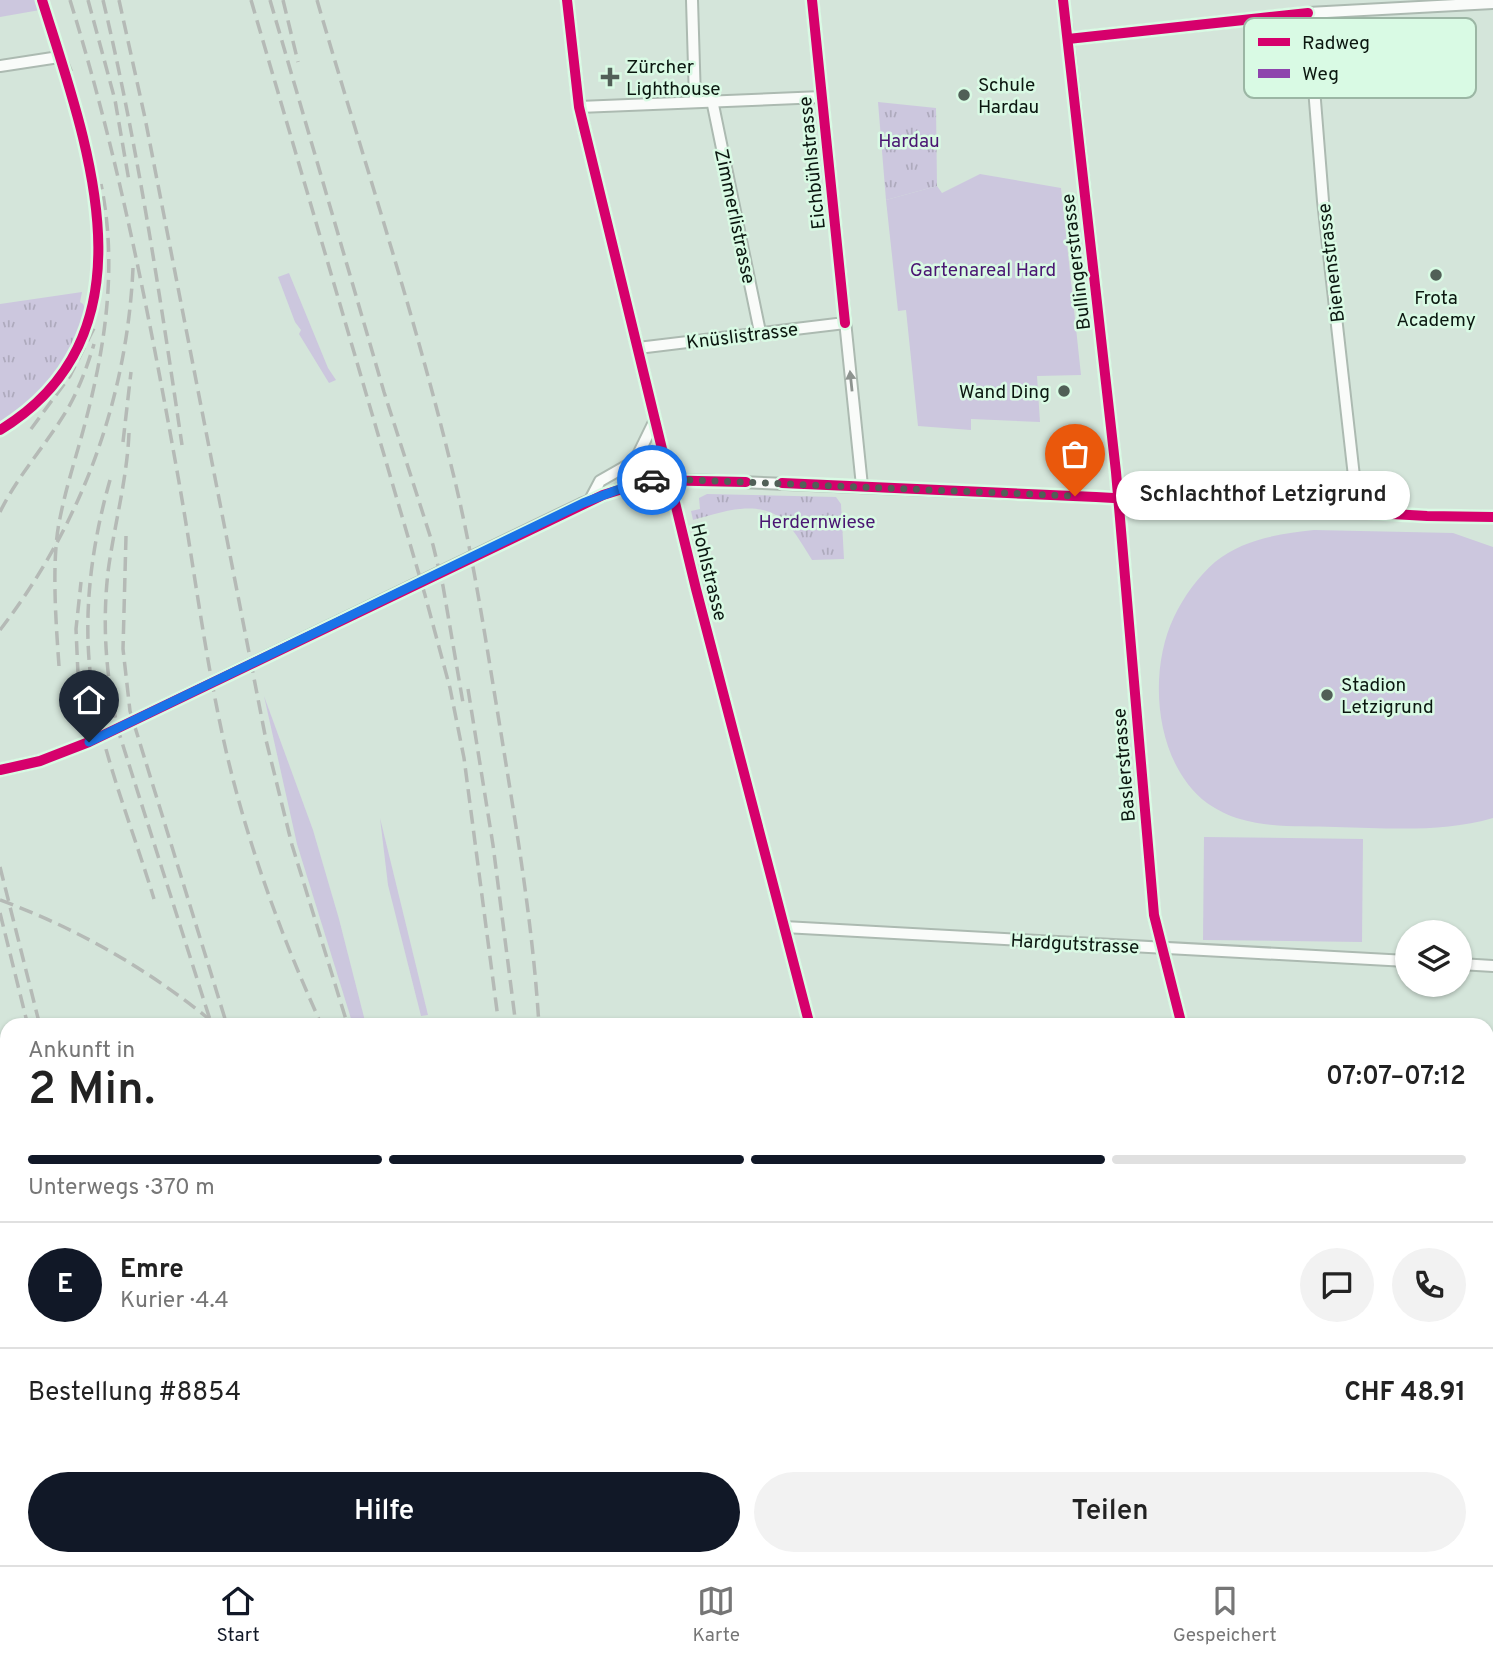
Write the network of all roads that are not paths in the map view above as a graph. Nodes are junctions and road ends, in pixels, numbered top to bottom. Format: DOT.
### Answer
graph roads {
  1 [pos="567,0"];
  2 [pos="692,0"];
  3 [pos="812,0"];
  4 [pos="1493,3"];
  5 [pos="1308,13"];
  6 [pos="1264,18"];
  7 [pos="1308,18"];
  8 [pos="1244,20"];
  9 [pos="1066,23"];
  10 [pos="1068,40"];
  11 [pos="59,57"];
  12 [pos="0,66"];
  13 [pos="822,97"];
  14 [pos="1315,98"];
  15 [pos="695,100"];
  16 [pos="712,100"];
  17 [pos="579,107"];
  18 [pos="845,323"];
  19 [pos="760,332"];
  20 [pos="638,348"];
  21 [pos="655,420"];
  22 [pos="668,480"];
  23 [pos="862,486"];
  24 [pos="1118,498"];
  25 [pos="587,502"];
  26 [pos="1358,512"];
  27 [pos="1493,517"];
  28 [pos="0,770"];
  29 [pos="784,927"];
  30 [pos="1161,948"];
  31 [pos="1395,960"];
  32 [pos="1472,965"];
  33 [pos="1493,966"];
  34 [pos="808,1018"];
  35 [pos="1180,1018"];
  1 -- 17 [label="street, Hohlstrasse"];
  2 -- 15 [label="street"];
  3 -- 13 [label="street, Eichbühlstrasse"];
  4 -- 5 [label="street"];
  5 -- 6 [label="street"];
  5 -- 7 [label="street, Bienenstrasse"];
  8 -- 10 [label="street"];
  9 -- 10 [label="street, Bullingerstrasse"];
  10 -- 24 [label="street, Bullingerstrasse"];
  11 -- 12 [label="street"];
  13 -- 16 [label="street"];
  13 -- 18 [label="street, Eichbühlstrasse"];
  14 -- 26 [label="street, Bienenstrasse"];
  15 -- 16 [label="street"];
  15 -- 17 [label="street"];
  16 -- 19 [label="street, Zimmerlistrasse"];
  17 -- 20 [label="street, Hohlstrasse"];
  18 -- 19 [label="street, Knüslistrasse"];
  23 -- 18 [label="street, Eichbühlstrasse, one-way"];
  19 -- 20 [label="street, Knüslistrasse"];
  20 -- 21 [label="street, Hohlstrasse"];
  21 -- 22 [label="street, Hohlstrasse"];
  21 -- 25 [label="street"];
  22 -- 23 [label="street"];
  22 -- 25 [label="street"];
  22 -- 29 [label="street, Hohlstrasse"];
  23 -- 24 [label="street"];
  24 -- 26 [label="street"];
  24 -- 30 [label="street, Baslerstrasse"];
  25 -- 28 [label="street, bridge"];
  26 -- 27 [label="street"];
  29 -- 30 [label="street, Hardgutstrasse"];
  29 -- 34 [label="street, Hohlstrasse"];
  30 -- 31 [label="street, Hardgutstrasse"];
  30 -- 35 [label="street, Baslerstrasse"];
  32 -- 33 [label="street"];
}
